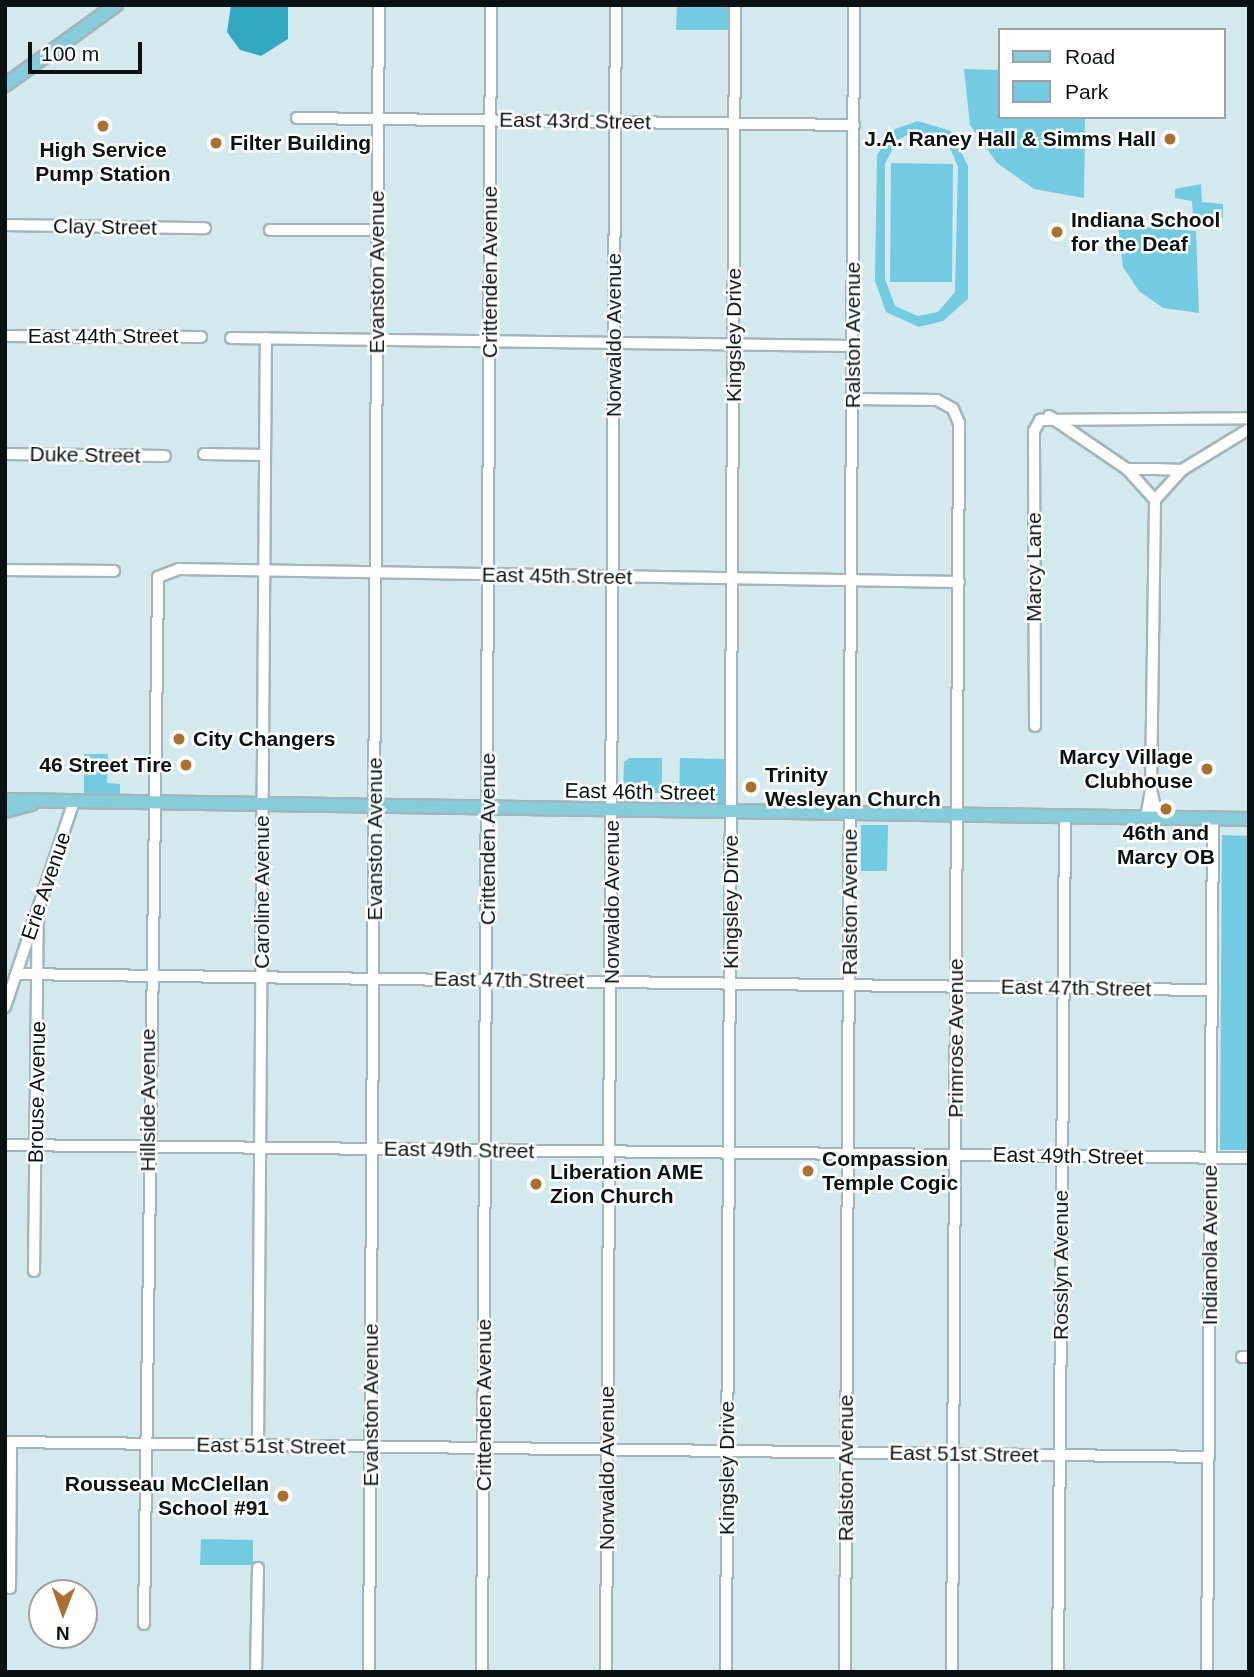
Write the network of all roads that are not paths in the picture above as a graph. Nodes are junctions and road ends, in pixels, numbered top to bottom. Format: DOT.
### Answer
graph roads {
  1 [pos="116,5"];
  2 [pos="379,5"];
  3 [pos="491,5"];
  4 [pos="615,5"];
  5 [pos="735,5"];
  6 [pos="854,5"];
  7 [pos="5,85"];
  8 [pos="297,118"];
  9 [pos="378,119"];
  10 [pos="491,120"];
  11 [pos="615,122"];
  12 [pos="735,123"];
  13 [pos="854,125"];
  14 [pos="5,225"];
  15 [pos="205,228"];
  16 [pos="270,230"];
  17 [pos="378,230"];
  18 [pos="5,335"];
  19 [pos="201,337"];
  20 [pos="231,338"];
  21 [pos="266,338"];
  22 [pos="377,340"];
  23 [pos="490,341"];
  24 [pos="614,343"];
  25 [pos="734,345"];
  26 [pos="853,346"];
  27 [pos="852,399"];
  28 [pos="1048,415"];
  29 [pos="1249,418"];
  30 [pos="1249,429"];
  31 [pos="5,454"];
  32 [pos="204,454"];
  33 [pos="265,455"];
  34 [pos="165,456"];
  35 [pos="1127,469"];
  36 [pos="1182,470"];
  37 [pos="1155,500"];
  38 [pos="5,570"];
  39 [pos="114,571"];
  40 [pos="263,573"];
  41 [pos="376,574"];
  42 [pos="489,575"];
  43 [pos="613,577"];
  44 [pos="158,578"];
  45 [pos="733,578"];
  46 [pos="852,580"];
  47 [pos="959,582"];
  48 [pos="1035,726"];
  49 [pos="5,800"];
  50 [pos="32,804"];
  51 [pos="74,804"];
  52 [pos="150,805"];
  53 [pos="263,806"];
  54 [pos="375,808"];
  55 [pos="488,810"];
  56 [pos="5,811"];
  57 [pos="612,811"];
  58 [pos="732,813"];
  59 [pos="851,814"];
  60 [pos="958,816"];
  61 [pos="1065,817"];
  62 [pos="1151,818"];
  63 [pos="1213,819"];
  64 [pos="1249,819"];
  65 [pos="38,913"];
  66 [pos="16,974"];
  67 [pos="39,974"];
  68 [pos="149,975"];
  69 [pos="262,977"];
  70 [pos="374,978"];
  71 [pos="487,980"];
  72 [pos="611,982"];
  73 [pos="731,983"];
  74 [pos="850,985"];
  75 [pos="957,986"];
  76 [pos="1063,988"];
  77 [pos="1212,990"];
  78 [pos="5,1007"];
  79 [pos="5,1146"];
  80 [pos="35,1146"];
  81 [pos="148,1147"];
  82 [pos="260,1148"];
  83 [pos="373,1149"];
  84 [pos="485,1150"];
  85 [pos="610,1152"];
  86 [pos="730,1153"];
  87 [pos="849,1154"];
  88 [pos="955,1155"];
  89 [pos="1062,1156"];
  90 [pos="1211,1158"];
  91 [pos="1249,1158"];
  92 [pos="34,1271"];
  93 [pos="8,1442"];
  94 [pos="145,1444"];
  95 [pos="258,1446"];
  96 [pos="371,1447"];
  97 [pos="483,1448"];
  98 [pos="608,1450"];
  99 [pos="727,1451"];
  100 [pos="846,1453"];
  101 [pos="953,1454"];
  102 [pos="1060,1456"];
  103 [pos="1209,1457"];
  104 [pos="258,1568"];
  105 [pos="10,1588"];
  106 [pos="144,1624"];
  107 [pos="256,1672"];
  108 [pos="369,1672"];
  109 [pos="482,1672"];
  110 [pos="606,1672"];
  111 [pos="726,1672"];
  112 [pos="845,1672"];
  113 [pos="952,1672"];
  114 [pos="1058,1672"];
  115 [pos="1208,1672"];
  1 -- 7 [label="main road"];
  2 -- 9 [label="street, Evanston Avenue"];
  3 -- 10 [label="street, Crittenden Avenue"];
  4 -- 11 [label="street, Norwaldo Avenue"];
  5 -- 12 [label="street, Kingsley Drive"];
  6 -- 13 [label="street, Ralston Avenue"];
  8 -- 9 [label="street, East 43rd Street"];
  9 -- 10 [label="street, East 43rd Street"];
  9 -- 17 [label="street, Evanston Avenue"];
  10 -- 11 [label="street, East 43rd Street"];
  10 -- 23 [label="street, Crittenden Avenue"];
  11 -- 12 [label="street, East 43rd Street"];
  11 -- 24 [label="street, Norwaldo Avenue"];
  12 -- 13 [label="street, East 43rd Street"];
  12 -- 25 [label="street, Kingsley Drive"];
  13 -- 26 [label="street, Ralston Avenue"];
  14 -- 15 [label="street, Clay Street"];
  16 -- 17 [label="street"];
  17 -- 22 [label="street, Evanston Avenue"];
  18 -- 19 [label="street, East 44th Street"];
  20 -- 21 [label="street"];
  21 -- 22 [label="street"];
  21 -- 33 [label="street, Caroline Avenue"];
  22 -- 23 [label="street"];
  22 -- 41 [label="street, Evanston Avenue"];
  23 -- 24 [label="street"];
  23 -- 42 [label="street, Crittenden Avenue"];
  24 -- 25 [label="street"];
  24 -- 43 [label="street, Norwaldo Avenue"];
  25 -- 26 [label="street"];
  25 -- 45 [label="street, Kingsley Drive"];
  26 -- 27 [label="street, Ralston Avenue"];
  27 -- 46 [label="street, Ralston Avenue"];
  27 -- 47 [label="street, Primrose Avenue"];
  28 -- 29 [label="street"];
  28 -- 35 [label="street"];
  28 -- 48 [label="street, Marcy Lane"];
  30 -- 36 [label="street"];
  31 -- 34 [label="street, Duke Street"];
  32 -- 33 [label="street"];
  33 -- 40 [label="street, Caroline Avenue"];
  35 -- 36 [label="street"];
  35 -- 37 [label="street"];
  36 -- 37 [label="street"];
  37 -- 62 [label="street"];
  38 -- 39 [label="street"];
  40 -- 41 [label="street, East 45th Street"];
  40 -- 44 [label="street, East 45th Street"];
  40 -- 53 [label="street, Caroline Avenue"];
  41 -- 42 [label="street, East 45th Street"];
  41 -- 54 [label="street, Evanston Avenue"];
  42 -- 43 [label="street, East 45th Street"];
  42 -- 55 [label="street, Crittenden Avenue"];
  43 -- 45 [label="street, East 45th Street"];
  43 -- 57 [label="street, Norwaldo Avenue"];
  44 -- 52 [label="street, Hillside Avenue"];
  45 -- 46 [label="street, East 45th Street"];
  45 -- 58 [label="street, Kingsley Drive"];
  46 -- 47 [label="street, East 45th Street"];
  46 -- 59 [label="street, Ralston Avenue"];
  47 -- 60 [label="street, Primrose Avenue"];
  49 -- 50 [label="main road, East 46th Street"];
  50 -- 51 [label="main road, East 46th Street"];
  50 -- 56 [label="main road, East 46th Street"];
  51 -- 52 [label="main road, East 46th Street"];
  51 -- 65 [label="street, Erie Avenue"];
  52 -- 53 [label="main road, East 46th Street"];
  52 -- 68 [label="street, Hillside Avenue"];
  53 -- 54 [label="main road, East 46th Street"];
  53 -- 69 [label="street, Caroline Avenue"];
  54 -- 55 [label="main road, East 46th Street"];
  54 -- 70 [label="street, Evanston Avenue"];
  55 -- 57 [label="main road, East 46th Street"];
  55 -- 71 [label="street, Crittenden Avenue"];
  57 -- 58 [label="main road, East 46th Street"];
  57 -- 72 [label="street, Norwaldo Avenue"];
  58 -- 59 [label="main road, East 46th Street"];
  58 -- 73 [label="street, Kingsley Drive"];
  59 -- 60 [label="main road, East 46th Street"];
  59 -- 74 [label="street, Ralston Avenue"];
  60 -- 61 [label="main road, East 46th Street"];
  60 -- 75 [label="street, Primrose Avenue"];
  61 -- 62 [label="main road, East 46th Street"];
  61 -- 76 [label="street, Rosslyn Avenue"];
  62 -- 63 [label="main road, East 46th Street"];
  63 -- 64 [label="main road, East 46th Street"];
  63 -- 77 [label="street, Indianola Avenue"];
  65 -- 66 [label="street, Erie Avenue"];
  65 -- 67 [label="street, Brouse Avenue"];
  66 -- 67 [label="street, East 47th Street"];
  66 -- 78 [label="street, Erie Avenue"];
  67 -- 68 [label="street, East 47th Street"];
  67 -- 80 [label="street, Brouse Avenue"];
  68 -- 69 [label="street, East 47th Street"];
  68 -- 81 [label="street, Hillside Avenue"];
  69 -- 70 [label="street, East 47th Street"];
  69 -- 82 [label="street, Caroline Avenue"];
  70 -- 71 [label="street, East 47th Street"];
  70 -- 83 [label="street, Evanston Avenue"];
  71 -- 72 [label="street, East 47th Street"];
  71 -- 84 [label="street, Crittenden Avenue"];
  72 -- 73 [label="street, East 47th Street"];
  72 -- 85 [label="street, Norwaldo Avenue"];
  73 -- 74 [label="street, East 47th Street"];
  73 -- 86 [label="street, Kingsley Drive"];
  74 -- 75 [label="street, East 47th Street"];
  74 -- 87 [label="street, Ralston Avenue"];
  75 -- 76 [label="street, East 47th Street"];
  75 -- 88 [label="street, Primrose Avenue"];
  76 -- 77 [label="street, East 47th Street"];
  76 -- 89 [label="street, Rosslyn Avenue"];
  77 -- 90 [label="street, Indianola Avenue"];
  79 -- 80 [label="street, East 49th Street"];
  80 -- 81 [label="street, East 49th Street"];
  80 -- 92 [label="street, Brouse Avenue"];
  81 -- 82 [label="street, East 49th Street"];
  81 -- 94 [label="street, Hillside Avenue"];
  82 -- 83 [label="street, East 49th Street"];
  82 -- 95 [label="street, Caroline Avenue"];
  83 -- 84 [label="street, East 49th Street"];
  83 -- 96 [label="street, Evanston Avenue"];
  84 -- 85 [label="street, East 49th Street"];
  84 -- 97 [label="street, Crittenden Avenue"];
  85 -- 86 [label="street, East 49th Street"];
  85 -- 98 [label="street, Norwaldo Avenue"];
  86 -- 87 [label="street, East 49th Street"];
  86 -- 99 [label="street, Kingsley Drive"];
  87 -- 88 [label="street, East 49th Street"];
  87 -- 100 [label="street, Ralston Avenue"];
  88 -- 89 [label="street, East 49th Street"];
  88 -- 101 [label="street, Primrose Avenue"];
  89 -- 90 [label="street, East 49th Street"];
  89 -- 102 [label="street, Rosslyn Avenue"];
  90 -- 91 [label="street, East 49th Street"];
  90 -- 103 [label="street, Indianola Avenue"];
  93 -- 94 [label="street, East 51st Street"];
  93 -- 105 [label="street"];
  94 -- 95 [label="street, East 51st Street"];
  94 -- 106 [label="street, Hillside Avenue"];
  95 -- 96 [label="street, East 51st Street"];
  96 -- 97 [label="street, East 51st Street"];
  96 -- 108 [label="street, Evanston Avenue"];
  97 -- 98 [label="street, East 51st Street"];
  97 -- 109 [label="street, Crittenden Avenue"];
  98 -- 99 [label="street, East 51st Street"];
  98 -- 110 [label="street, Norwaldo Avenue"];
  99 -- 100 [label="street, East 51st Street"];
  99 -- 111 [label="street, Kingsley Drive"];
  100 -- 101 [label="street, East 51st Street"];
  100 -- 112 [label="street, Ralston Avenue"];
  101 -- 102 [label="street, East 51st Street"];
  101 -- 113 [label="street, Primrose Avenue"];
  102 -- 103 [label="street, East 51st Street"];
  102 -- 114 [label="street, Rosslyn Avenue"];
  103 -- 115 [label="street, Indianola Avenue"];
  104 -- 107 [label="street"];
}
